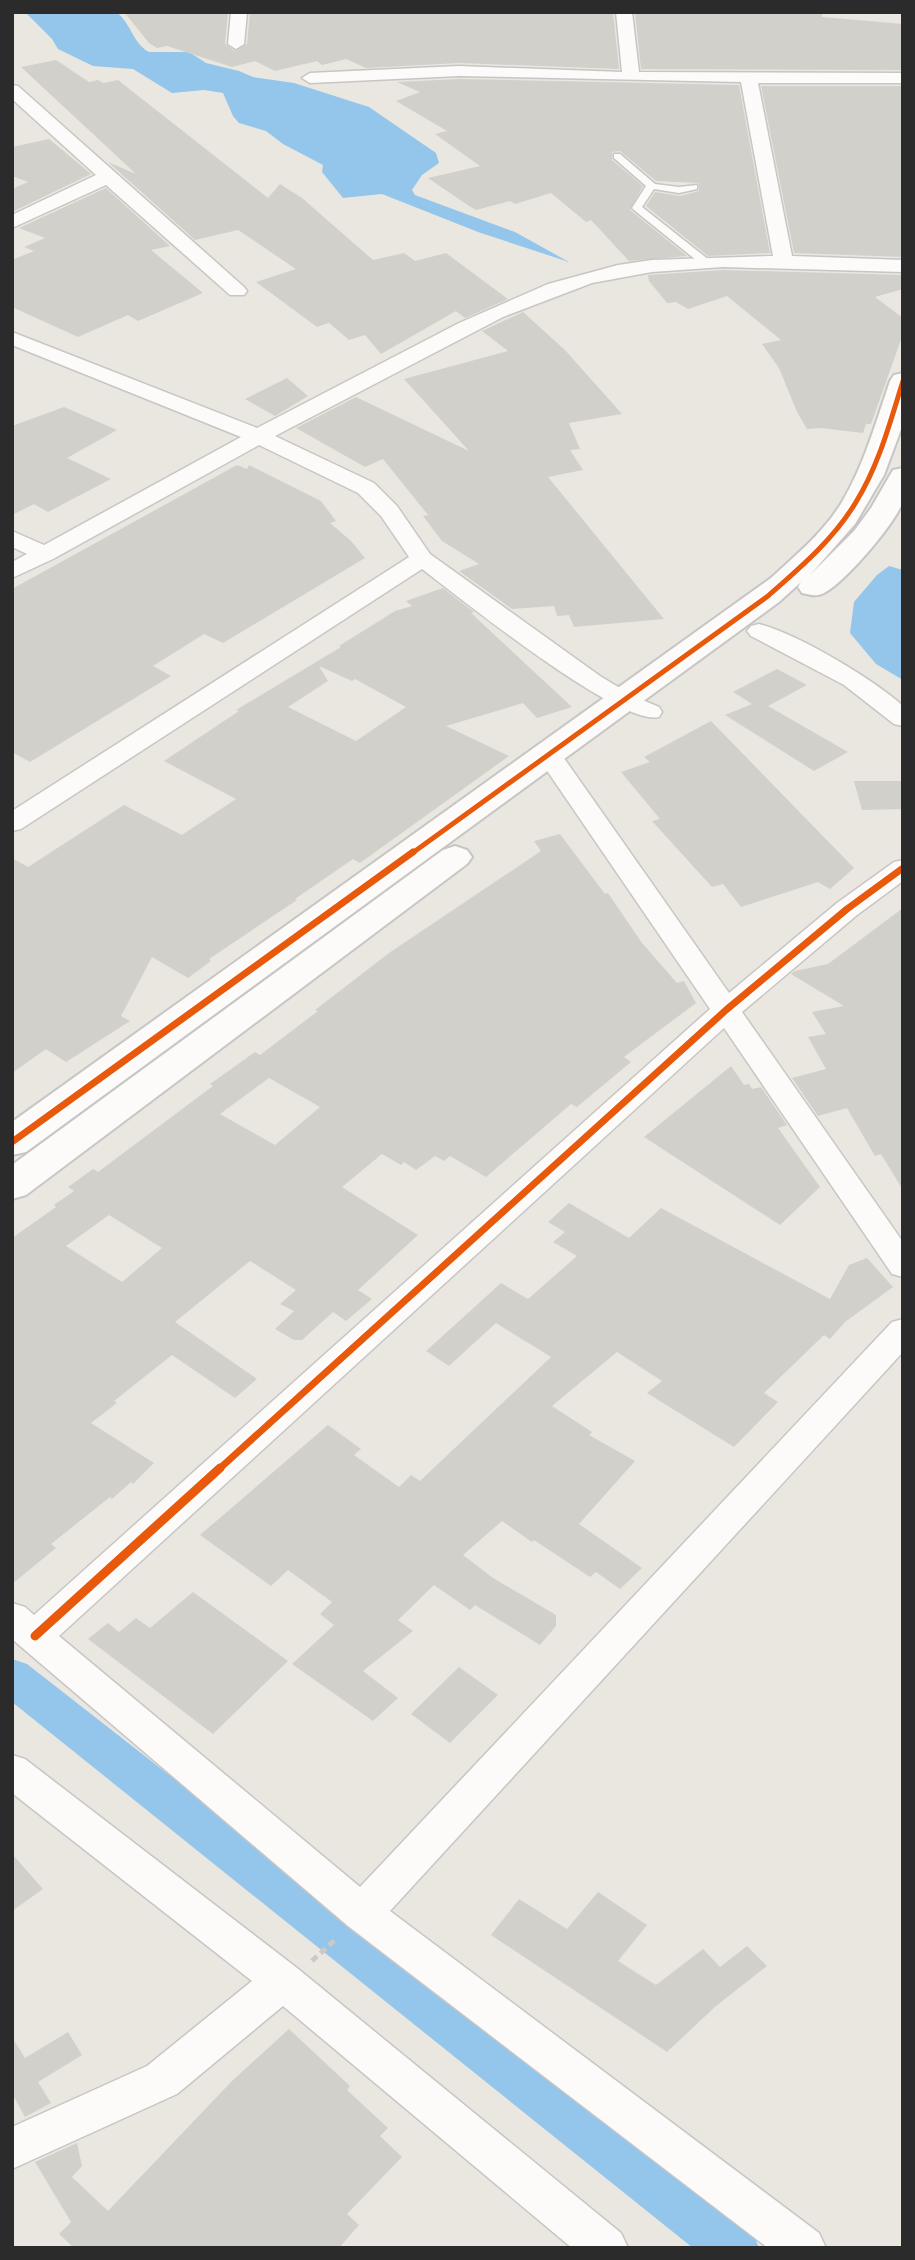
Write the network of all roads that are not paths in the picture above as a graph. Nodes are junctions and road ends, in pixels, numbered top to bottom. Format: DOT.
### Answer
graph roads {
  1 [pos="239,12"];
  2 [pos="624,12"];
  3 [pos="236,44"];
  4 [pos="631,76"];
  5 [pos="748,77"];
  6 [pos="310,78"];
  7 [pos="903,78"];
  8 [pos="12,90"];
  9 [pos="617,156"];
  10 [pos="107,177"];
  11 [pos="652,186"];
  12 [pos="694,187"];
  13 [pos="12,222"];
  14 [pos="705,262"];
  15 [pos="784,264"];
  16 [pos="903,266"];
  17 [pos="237,290"];
  18 [pos="12,338"];
  19 [pos="903,381"];
  20 [pos="257,436"];
  21 [pos="903,476"];
  22 [pos="888,515"];
  23 [pos="12,538"];
  24 [pos="44,554"];
  25 [pos="422,559"];
  26 [pos="12,571"];
  27 [pos="780,601"];
  28 [pos="759,631"];
  29 [pos="637,706"];
  30 [pos="903,719"];
  31 [pos="557,765"];
  32 [pos="12,823"];
  33 [pos="903,868"];
  34 [pos="726,1010"];
  35 [pos="12,1142"];
  36 [pos="12,1185"];
  37 [pos="903,1266"];
  38 [pos="903,1331"];
  39 [pos="24,1627"];
  40 [pos="12,1771"];
  41 [pos="350,1925"];
  42 [pos="296,1972"];
  43 [pos="12,2148"];
  44 [pos="606,2248"];
  45 [pos="804,2248"];
  1 -- 3 [label="street"];
  2 -- 4 [label="street"];
  4 -- 5 [label="street"];
  4 -- 6 [label="street"];
  5 -- 7 [label="street"];
  5 -- 15 [label="street"];
  8 -- 10 [label="street"];
  9 -- 11 [label="lane"];
  10 -- 13 [label="street"];
  10 -- 17 [label="street"];
  11 -- 12 [label="lane"];
  11 -- 14 [label="lane"];
  14 -- 15 [label="street"];
  14 -- 20 [label="street"];
  15 -- 16 [label="street"];
  18 -- 20 [label="street"];
  19 -- 27 [label="street"];
  20 -- 24 [label="street"];
  20 -- 25 [label="street"];
  21 -- 22 [label="street"];
  22 -- 27 [label="street"];
  23 -- 24 [label="street"];
  24 -- 26 [label="street"];
  25 -- 29 [label="street"];
  25 -- 32 [label="street"];
  27 -- 28 [label="street"];
  27 -- 29 [label="street"];
  28 -- 29 [label="street"];
  28 -- 30 [label="street"];
  29 -- 31 [label="street"];
  31 -- 34 [label="street"];
  31 -- 35 [label="street"];
  31 -- 36 [label="street"];
  33 -- 34 [label="street"];
  34 -- 37 [label="street"];
  34 -- 39 [label="street"];
  38 -- 41 [label="street"];
  39 -- 41 [label="street"];
  40 -- 42 [label="street"];
  41 -- 45 [label="street"];
  42 -- 43 [label="street"];
  42 -- 44 [label="street"];
}
